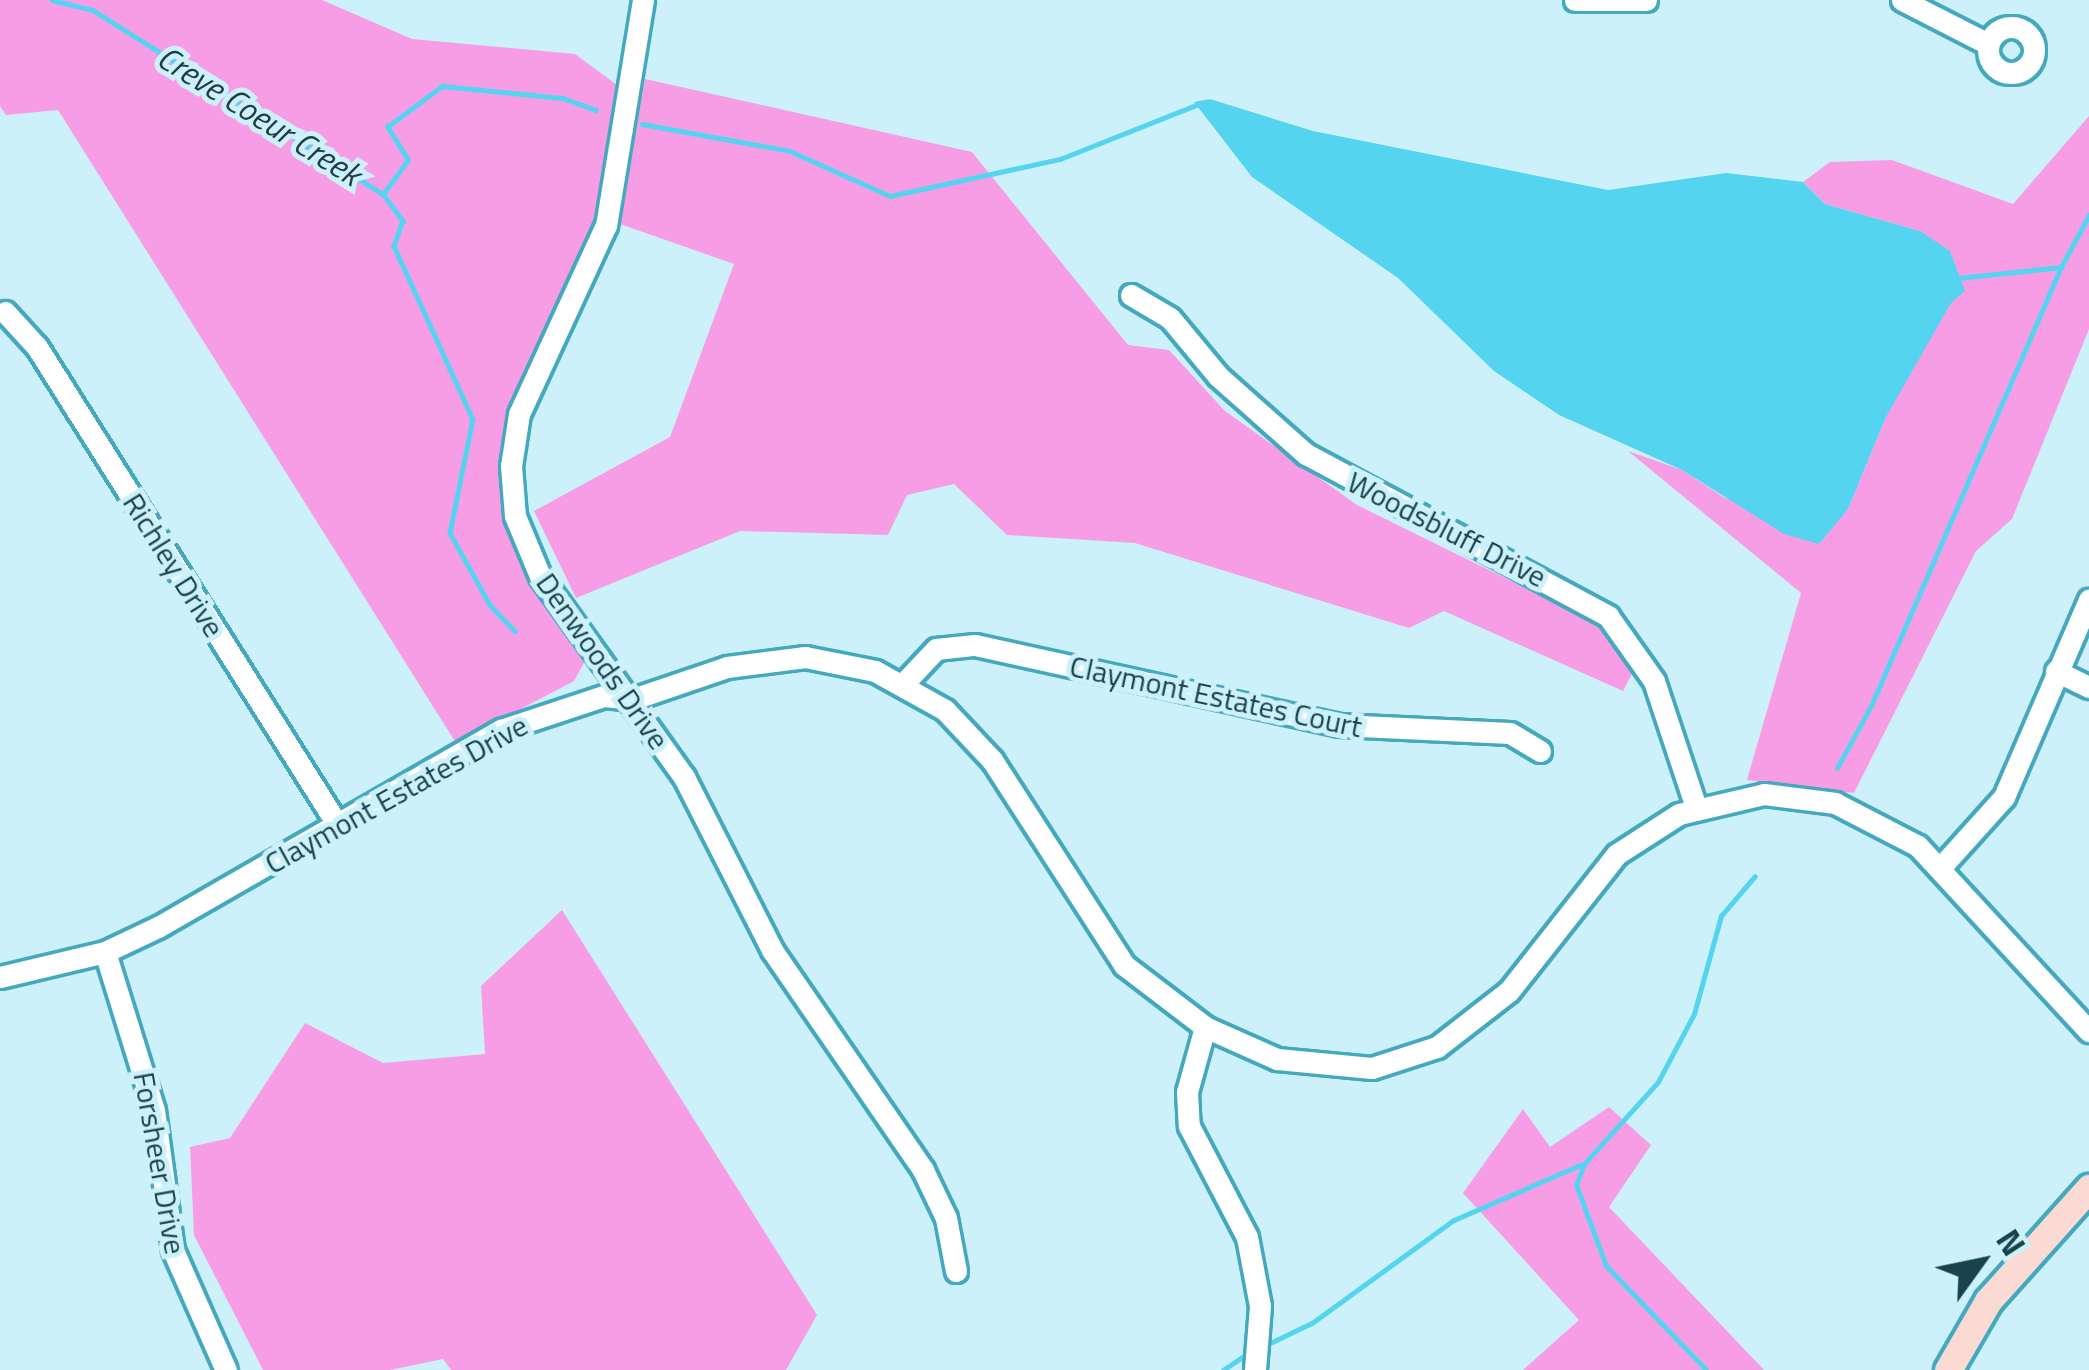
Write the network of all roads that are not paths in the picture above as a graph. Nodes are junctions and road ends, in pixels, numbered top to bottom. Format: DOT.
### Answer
graph roads {
  1 [pos="643,0"];
  2 [pos="1575,0"];
  3 [pos="1646,0"];
  4 [pos="1902,0"];
  5 [pos="1988,44"];
  6 [pos="1131,296"];
  7 [pos="5,312"];
  8 [pos="2089,600"];
  9 [pos="2056,671"];
  10 [pos="904,683"];
  11 [pos="2089,687"];
  12 [pos="633,699"];
  13 [pos="1540,751"];
  14 [pos="1696,807"];
  15 [pos="337,824"];
  16 [pos="1941,867"];
  17 [pos="105,952"];
  18 [pos="0,977"];
  19 [pos="1205,1027"];
  20 [pos="2089,1031"];
  21 [pos="2089,1188"];
  22 [pos="956,1271"];
  23 [pos="226,1370"];
  24 [pos="1255,1370"];
  25 [pos="1948,1370"];
  1 -- 12 [label="street, Denwoods Drive"];
  2 -- 3 [label="street"];
  4 -- 5 [label="street"];
  6 -- 14 [label="street, Woodsbluff Drive"];
  7 -- 15 [label="street, Richley Drive"];
  8 -- 9 [label="street"];
  9 -- 11 [label="street"];
  9 -- 16 [label="street"];
  10 -- 12 [label="street, Claymont Estates Drive"];
  10 -- 13 [label="street, Claymont Estates Court"];
  10 -- 19 [label="street, Claymont Estates Drive"];
  12 -- 15 [label="street, Claymont Estates Drive"];
  12 -- 22 [label="street, Denwoods Drive"];
  14 -- 16 [label="street, Claymont Estates Drive"];
  14 -- 19 [label="street, Claymont Estates Drive"];
  15 -- 17 [label="street, Claymont Estates Drive"];
  16 -- 20 [label="street, Claymont Estates Drive"];
  17 -- 18 [label="street, Claymont Estates Drive"];
  17 -- 23 [label="street, Forsheer Drive"];
  19 -- 24 [label="street"];
  21 -- 25 [label="main road"];
}
